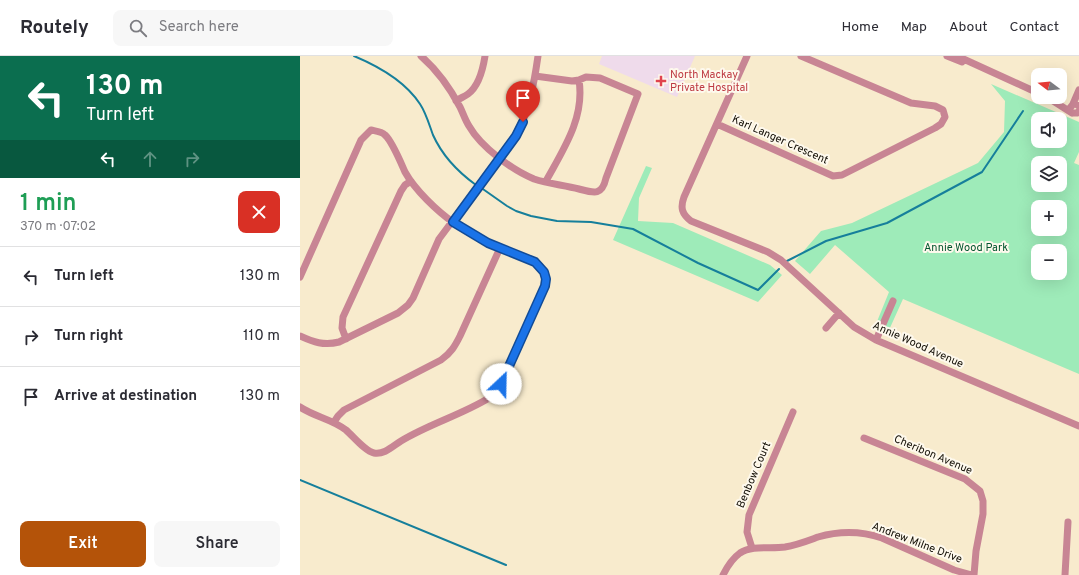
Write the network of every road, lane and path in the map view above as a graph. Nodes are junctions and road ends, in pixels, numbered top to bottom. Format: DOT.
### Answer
graph roads {
  1 [pos="485,56"];
  2 [pos="538,56"];
  3 [pos="747,56"];
  4 [pos="801,56"];
  5 [pos="947,56"];
  6 [pos="958,56"];
  7 [pos="423,57"];
  8 [pos="535,76"];
  9 [pos="580,80"];
  10 [pos="1027,88"];
  11 [pos="1031,90"];
  12 [pos="1079,90"];
  13 [pos="456,101"];
  14 [pos="1060,104"];
  15 [pos="1075,104"];
  16 [pos="1076,113"];
  17 [pos="717,124"];
  18 [pos="500,158"];
  19 [pos="411,181"];
  20 [pos="546,181"];
  21 [pos="453,222"];
  22 [pos="500,248"];
  23 [pos="300,278"];
  24 [pos="893,301"];
  25 [pos="839,313"];
  26 [pos="826,328"];
  27 [pos="300,336"];
  28 [pos="346,339"];
  29 [pos="876,340"];
  30 [pos="300,408"];
  31 [pos="793,412"];
  32 [pos="334,422"];
  33 [pos="1079,426"];
  34 [pos="864,438"];
  35 [pos="1068,522"];
  36 [pos="752,548"];
  37 [pos="723,575"];
  38 [pos="973,575"];
  39 [pos="1065,575"];
  1 -- 13 [label="street"];
  2 -- 8 [label="street"];
  3 -- 17 [label="street"];
  4 -- 17 [label="street, Karl Langer Crescent"];
  5 -- 10 [label="street"];
  6 -- 10 [label="street"];
  7 -- 13 [label="street"];
  8 -- 9 [label="street"];
  8 -- 18 [label="street"];
  9 -- 20 [label="street"];
  9 -- 20 [label="street"];
  10 -- 11 [label="street"];
  12 -- 15 [label="street"];
  13 -- 18 [label="street"];
  14 -- 16 [label="street"];
  15 -- 16 [label="street"];
  17 -- 25 [label="street, Annie Wood Avenue"];
  18 -- 20 [label="street"];
  18 -- 21 [label="street"];
  19 -- 21 [label="street"];
  19 -- 23 [label="street"];
  19 -- 28 [label="street"];
  21 -- 22 [label="street"];
  21 -- 28 [label="street"];
  22 -- 32 [label="street"];
  22 -- 32 [label="street"];
  24 -- 29 [label="street"];
  25 -- 26 [label="street"];
  25 -- 29 [label="street, Annie Wood Avenue"];
  27 -- 28 [label="street"];
  29 -- 33 [label="street, Annie Wood Avenue"];
  30 -- 32 [label="street"];
  31 -- 36 [label="street, Benbow Court"];
  34 -- 38 [label="street, Cheribon Avenue"];
  35 -- 39 [label="street"];
  36 -- 37 [label="street, Andrew Milne Drive"];
  36 -- 38 [label="street, Andrew Milne Drive"];
}
